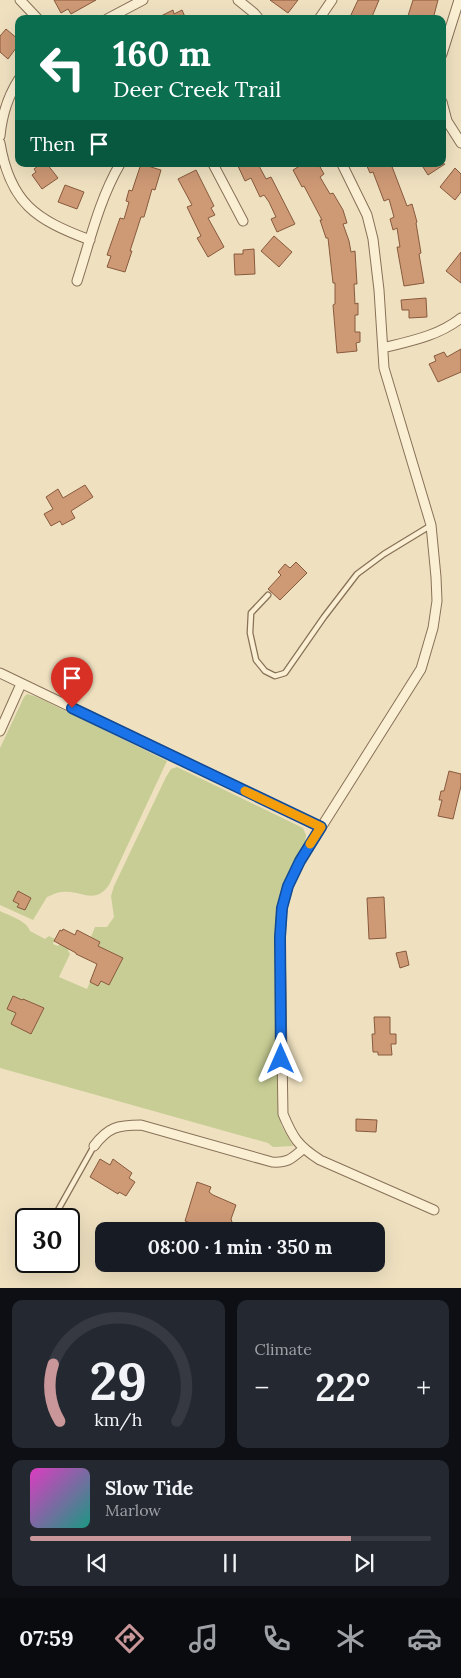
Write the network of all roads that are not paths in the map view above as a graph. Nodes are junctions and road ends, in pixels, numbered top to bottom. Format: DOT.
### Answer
graph roads {
  1 [pos="20,0"];
  2 [pos="143,0"];
  3 [pos="238,0"];
  4 [pos="332,0"];
  5 [pos="459,0"];
  6 [pos="34,15"];
  7 [pos="115,15"];
  8 [pos="256,15"];
  9 [pos="321,15"];
  10 [pos="446,41"];
  11 [pos="15,87"];
  12 [pos="446,115"];
  13 [pos="0,136"];
  14 [pos="0,143"];
  15 [pos="461,143"];
  16 [pos="118,167"];
  17 [pos="215,167"];
  18 [pos="343,167"];
  19 [pos="243,221"];
  20 [pos="90,240"];
  21 [pos="78,281"];
  22 [pos="461,318"];
  23 [pos="382,348"];
  24 [pos="431,525"];
  25 [pos="268,595"];
  26 [pos="0,673"];
  27 [pos="21,684"];
  28 [pos="0,731"];
  29 [pos="321,827"];
  30 [pos="94,1146"];
  31 [pos="304,1149"];
  32 [pos="58,1208"];
  33 [pos="434,1210"];
  1 -- 6 [label="street"];
  2 -- 7 [label="street"];
  3 -- 8 [label="street"];
  4 -- 9 [label="street"];
  5 -- 10 [label="street"];
  11 -- 13 [label="street"];
  12 -- 15 [label="street"];
  14 -- 20 [label="street"];
  16 -- 20 [label="street"];
  17 -- 19 [label="street"];
  18 -- 23 [label="street"];
  20 -- 21 [label="street"];
  22 -- 23 [label="street"];
  23 -- 24 [label="street"];
  24 -- 25 [label="lane"];
  24 -- 29 [label="street"];
  26 -- 27 [label="street"];
  27 -- 28 [label="street"];
  27 -- 29 [label="street"];
  29 -- 31 [label="street"];
  30 -- 31 [label="street"];
  30 -- 32 [label="lane"];
  31 -- 33 [label="street"];
}
